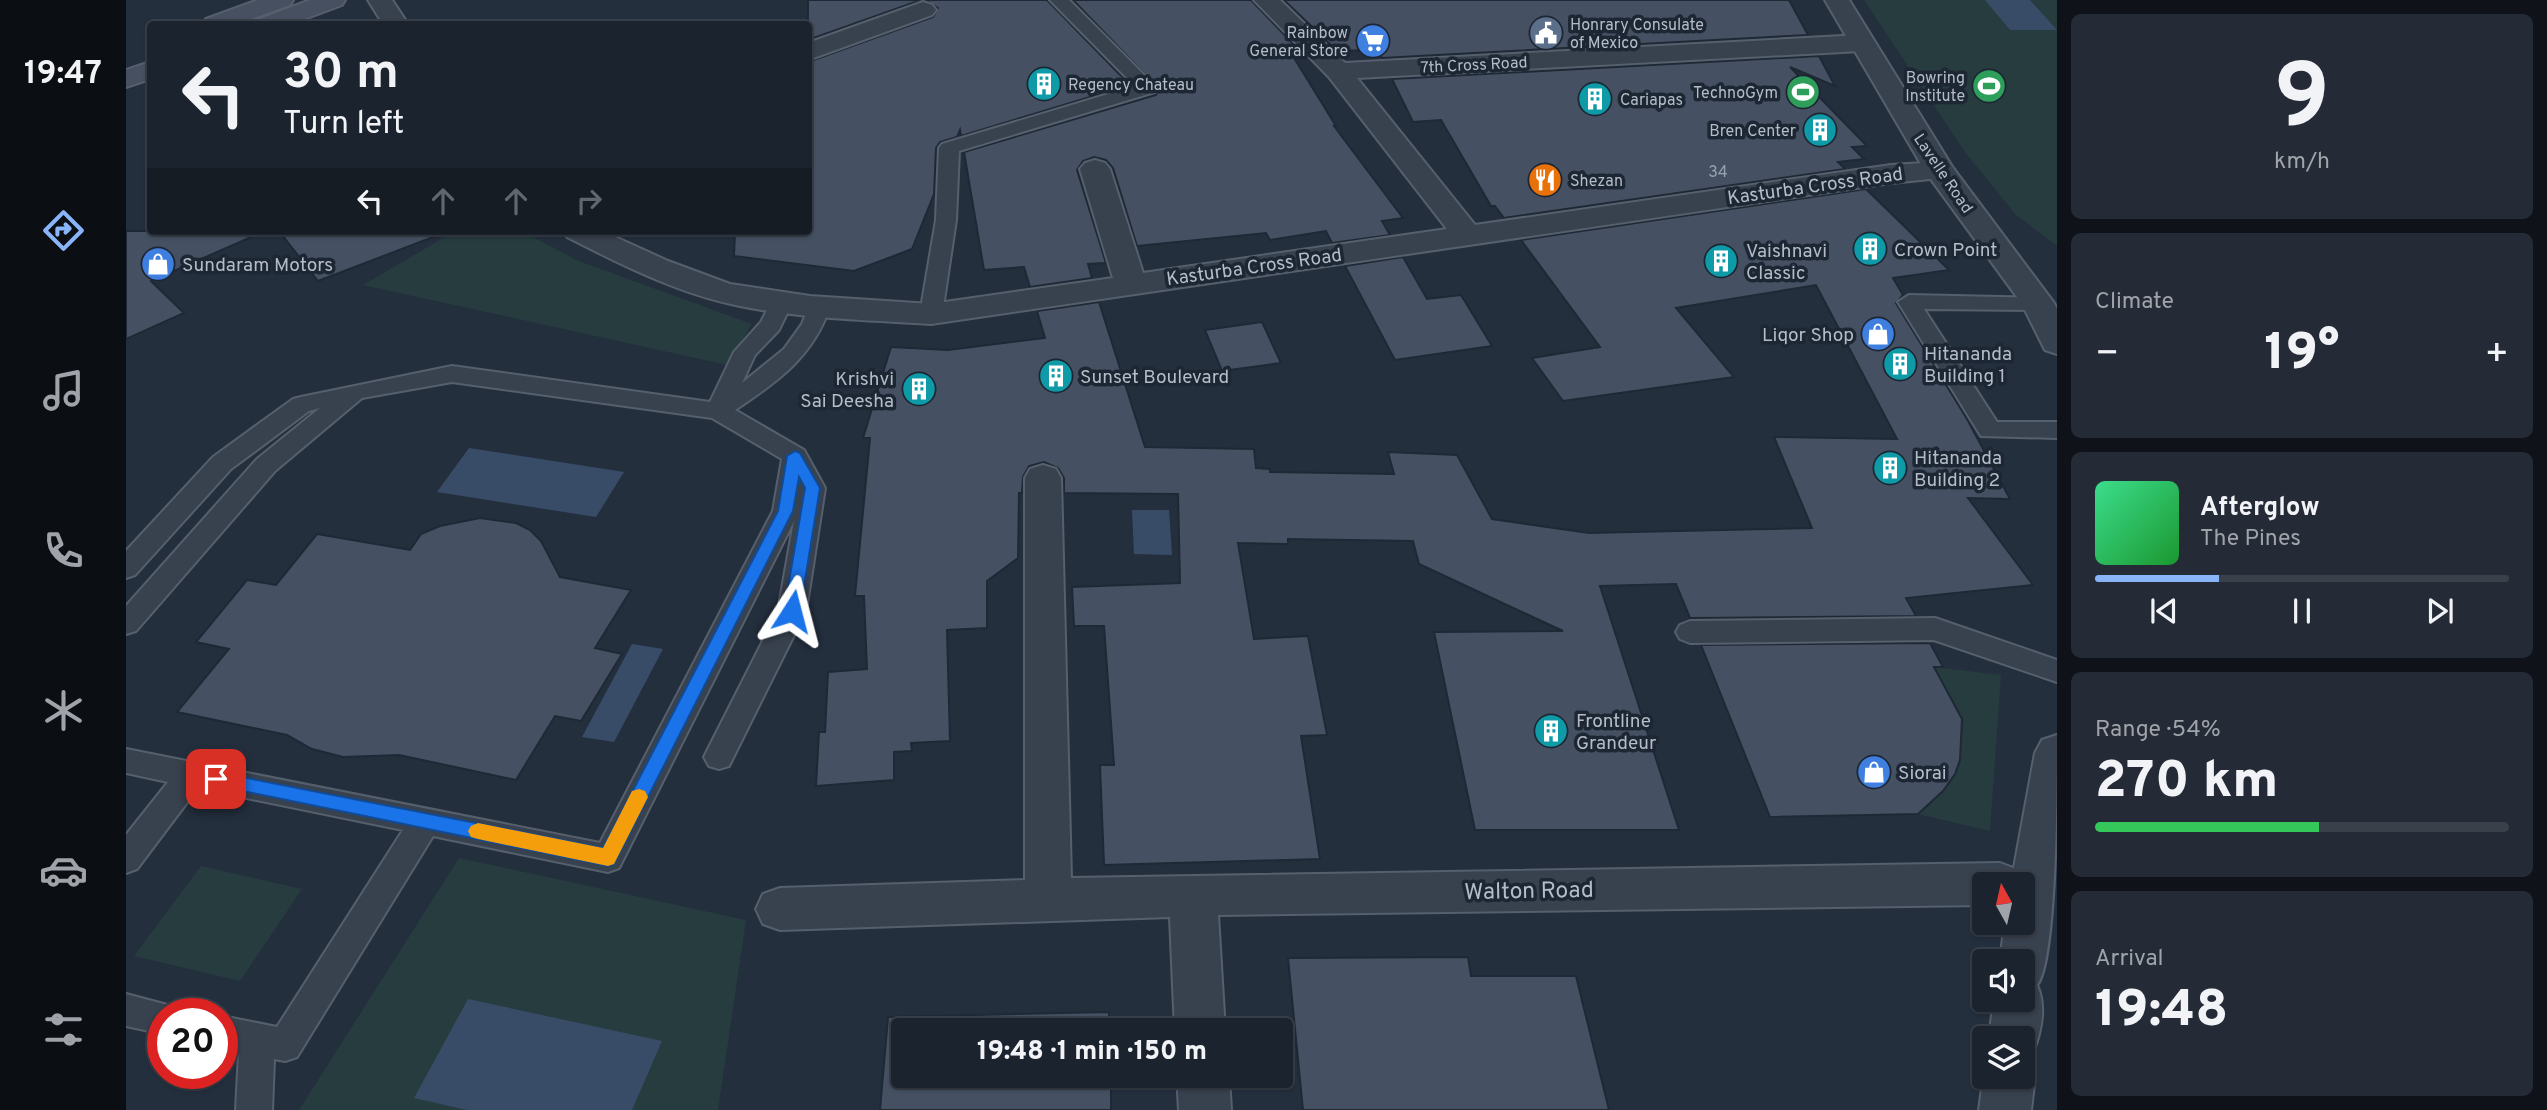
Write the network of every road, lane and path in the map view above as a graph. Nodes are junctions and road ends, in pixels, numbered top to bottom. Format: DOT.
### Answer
graph roads {
  1 [pos="281,0"];
  2 [pos="333,0"];
  3 [pos="380,0"];
  4 [pos="1059,0"];
  5 [pos="1266,0"];
  6 [pos="1837,0"];
  7 [pos="923,10"];
  8 [pos="223,21"];
  9 [pos="276,21"];
  10 [pos="393,21"];
  11 [pos="1861,43"];
  12 [pos="147,49"];
  13 [pos="812,51"];
  14 [pos="126,58"];
  15 [pos="147,71"];
  16 [pos="1338,71"];
  17 [pos="126,79"];
  18 [pos="1095,169"];
  19 [pos="1940,171"];
  20 [pos="1466,234"];
  21 [pos="586,235"];
  22 [pos="1131,284"];
  23 [pos="2048,295"];
  24 [pos="781,303"];
  25 [pos="819,306"];
  26 [pos="932,314"];
  27 [pos="2057,343"];
  28 [pos="355,392"];
  29 [pos="718,411"];
  30 [pos="2057,430"];
  31 [pos="795,456"];
  32 [pos="1043,478"];
  33 [pos="126,568"];
  34 [pos="126,624"];
  35 [pos="1690,632"];
  36 [pos="2057,670"];
  37 [pos="2057,753"];
  38 [pos="719,757"];
  39 [pos="126,761"];
  40 [pos="191,774"];
  41 [pos="425,821"];
  42 [pos="126,859"];
  43 [pos="2023,872"];
  44 [pos="1972,890"];
  45 [pos="1193,895"];
  46 [pos="1048,900"];
  47 [pos="780,909"];
  48 [pos="126,1010"];
  49 [pos="147,1015"];
  50 [pos="1199,1018"];
  51 [pos="238,1036"];
  52 [pos="257,1040"];
  53 [pos="1204,1088"];
  54 [pos="2007,1089"];
  55 [pos="254,1110"];
  56 [pos="1205,1110"];
  57 [pos="2005,1110"];
  1 -- 8 [label="main road"];
  2 -- 9 [label="main road"];
  3 -- 10 [label="street"];
  4 -- 26 [label="lane"];
  5 -- 16 [label="street"];
  6 -- 11 [label="street, Lavelle Road"];
  7 -- 13 [label="street"];
  11 -- 16 [label="street, 7th Cross Road"];
  11 -- 19 [label="street, Lavelle Road"];
  12 -- 14 [label="main road"];
  15 -- 17 [label="main road"];
  16 -- 20 [label="street"];
  18 -- 22 [label="street"];
  19 -- 20 [label="street, Kasturba Cross Road"];
  19 -- 23 [label="street, Lavelle Road"];
  20 -- 22 [label="street, Kasturba Cross Road"];
  21 -- 24 [label="street, Kasturba Cross Road"];
  22 -- 26 [label="street, Kasturba Cross Road"];
  23 -- 27 [label="street, Lavelle Road"];
  23 -- 30 [label="lane"];
  24 -- 25 [label="street, Kasturba Cross Road"];
  24 -- 29 [label="lane"];
  25 -- 26 [label="street, Kasturba Cross Road"];
  25 -- 29 [label="lane"];
  28 -- 29 [label="lane"];
  28 -- 33 [label="lane"];
  28 -- 34 [label="lane"];
  29 -- 31 [label="lane"];
  31 -- 38 [label="lane"];
  31 -- 41 [label="lane"];
  32 -- 46 [label="street"];
  35 -- 36 [label="lane"];
  37 -- 43 [label="street"];
  39 -- 40 [label="lane"];
  40 -- 41 [label="lane"];
  40 -- 42 [label="lane"];
  41 -- 52 [label="lane"];
  44 -- 45 [label="street, Walton Road"];
  45 -- 46 [label="street, Walton Road"];
  45 -- 50 [label="street"];
  46 -- 47 [label="street, Walton Road"];
  48 -- 49 [label="lane"];
  51 -- 52 [label="lane"];
  52 -- 55 [label="lane"];
  53 -- 56 [label="street"];
  54 -- 57 [label="street"];
}
